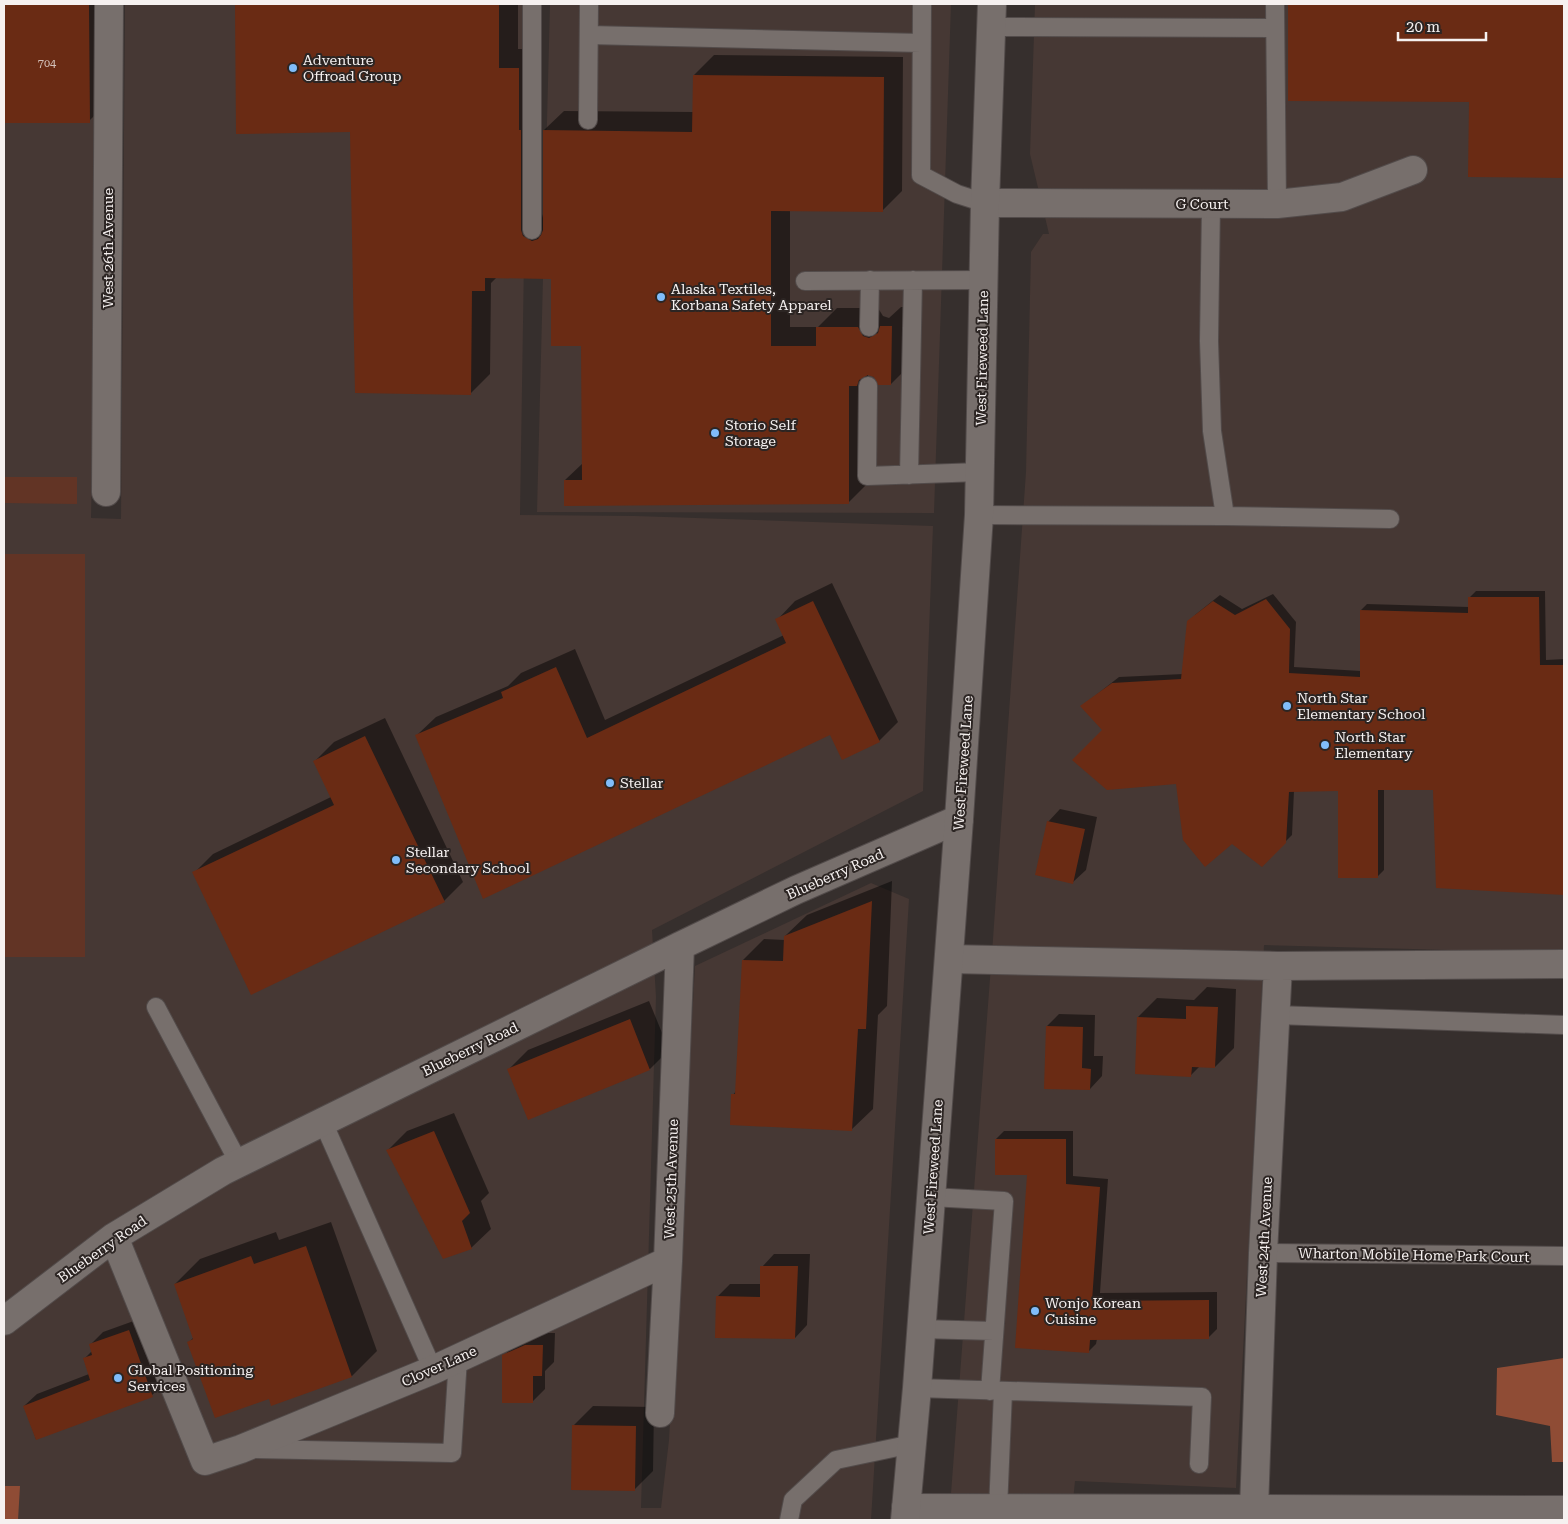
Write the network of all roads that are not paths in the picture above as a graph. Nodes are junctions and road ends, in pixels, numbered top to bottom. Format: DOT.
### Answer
graph roads {
  1 [pos="109,4"];
  2 [pos="532,4"];
  3 [pos="589,4"];
  4 [pos="922,4"];
  5 [pos="1275,4"];
  6 [pos="992,15"];
  7 [pos="1275,28"];
  8 [pos="589,36"];
  9 [pos="921,43"];
  10 [pos="588,120"];
  11 [pos="1413,170"];
  12 [pos="985,203"];
  13 [pos="1278,204"];
  14 [pos="1211,205"];
  15 [pos="532,230"];
  16 [pos="805,280"];
  17 [pos="870,280"];
  18 [pos="913,280"];
  19 [pos="984,280"];
  20 [pos="869,327"];
  21 [pos="868,386"];
  22 [pos="980,472"];
  23 [pos="909,475"];
  24 [pos="106,492"];
  25 [pos="978,515"];
  26 [pos="1225,516"];
  27 [pos="1390,519"];
  28 [pos="960,819"];
  29 [pos="680,946"];
  30 [pos="949,959"];
  31 [pos="1564,964"];
  32 [pos="1278,966"];
  33 [pos="156,1007"];
  34 [pos="1276,1015"];
  35 [pos="1564,1025"];
  36 [pos="323,1122"];
  37 [pos="239,1164"];
  38 [pos="931,1197"];
  39 [pos="114,1237"];
  40 [pos="1263,1253"];
  41 [pos="1564,1256"];
  42 [pos="668,1262"];
  43 [pos="4,1321"];
  44 [pos="921,1329"];
  45 [pos="994,1331"];
  46 [pos="458,1358"];
  47 [pos="434,1370"];
  48 [pos="917,1388"];
  49 [pos="997,1392"];
  50 [pos="660,1412"];
  51 [pos="912,1444"];
  52 [pos="241,1449"];
  53 [pos="1199,1464"];
  54 [pos="998,1509"];
  55 [pos="1254,1509"];
  56 [pos="1564,1510"];
  57 [pos="905,1514"];
  58 [pos="788,1520"];
  1 -- 24 [label="street, West 26th Avenue"];
  2 -- 15 [label="lane"];
  3 -- 8 [label="lane"];
  4 -- 9 [label="lane"];
  5 -- 7 [label="lane"];
  6 -- 7 [label="lane"];
  6 -- 12 [label="street, West Fireweed Lane"];
  7 -- 13 [label="lane"];
  8 -- 9 [label="lane"];
  8 -- 10 [label="lane"];
  9 -- 12 [label="lane"];
  11 -- 13 [label="street, G Court"];
  12 -- 14 [label="street, G Court"];
  12 -- 19 [label="street, West Fireweed Lane"];
  13 -- 14 [label="street, G Court"];
  14 -- 26 [label="lane"];
  16 -- 17 [label="lane"];
  17 -- 18 [label="lane"];
  17 -- 20 [label="lane"];
  18 -- 19 [label="lane"];
  18 -- 23 [label="lane"];
  19 -- 22 [label="street, West Fireweed Lane"];
  21 -- 23 [label="lane"];
  22 -- 23 [label="lane"];
  22 -- 25 [label="street, West Fireweed Lane"];
  25 -- 26 [label="lane"];
  25 -- 28 [label="street, West Fireweed Lane"];
  26 -- 27 [label="lane"];
  28 -- 29 [label="street, Blueberry Road"];
  28 -- 30 [label="street, West Fireweed Lane"];
  29 -- 36 [label="street, Blueberry Road"];
  29 -- 42 [label="street, West 25th Avenue"];
  30 -- 32 [label="street"];
  30 -- 38 [label="street, West Fireweed Lane"];
  31 -- 32 [label="street"];
  32 -- 34 [label="street, West 24th Avenue"];
  33 -- 37 [label="lane"];
  34 -- 35 [label="lane"];
  34 -- 40 [label="street, West 24th Avenue"];
  36 -- 37 [label="street, Blueberry Road"];
  36 -- 47 [label="lane"];
  37 -- 39 [label="street, Blueberry Road"];
  38 -- 44 [label="street, West Fireweed Lane"];
  38 -- 45 [label="lane"];
  39 -- 43 [label="street, Blueberry Road"];
  39 -- 52 [label="street, Clover Lane"];
  40 -- 41 [label="lane, Wharton Mobile Home Park Court"];
  40 -- 55 [label="street, West 24th Avenue"];
  42 -- 46 [label="street, Clover Lane"];
  42 -- 50 [label="street, West 25th Avenue"];
  44 -- 45 [label="lane"];
  44 -- 48 [label="street, West Fireweed Lane"];
  45 -- 49 [label="lane"];
  46 -- 47 [label="street, Clover Lane"];
  46 -- 52 [label="lane"];
  47 -- 52 [label="street, Clover Lane"];
  48 -- 49 [label="lane"];
  48 -- 51 [label="street, West Fireweed Lane"];
  49 -- 53 [label="lane"];
  49 -- 54 [label="lane"];
  51 -- 57 [label="street, West Fireweed Lane"];
  51 -- 58 [label="lane"];
  54 -- 55 [label="street"];
  54 -- 57 [label="street"];
  55 -- 56 [label="street"];
}
